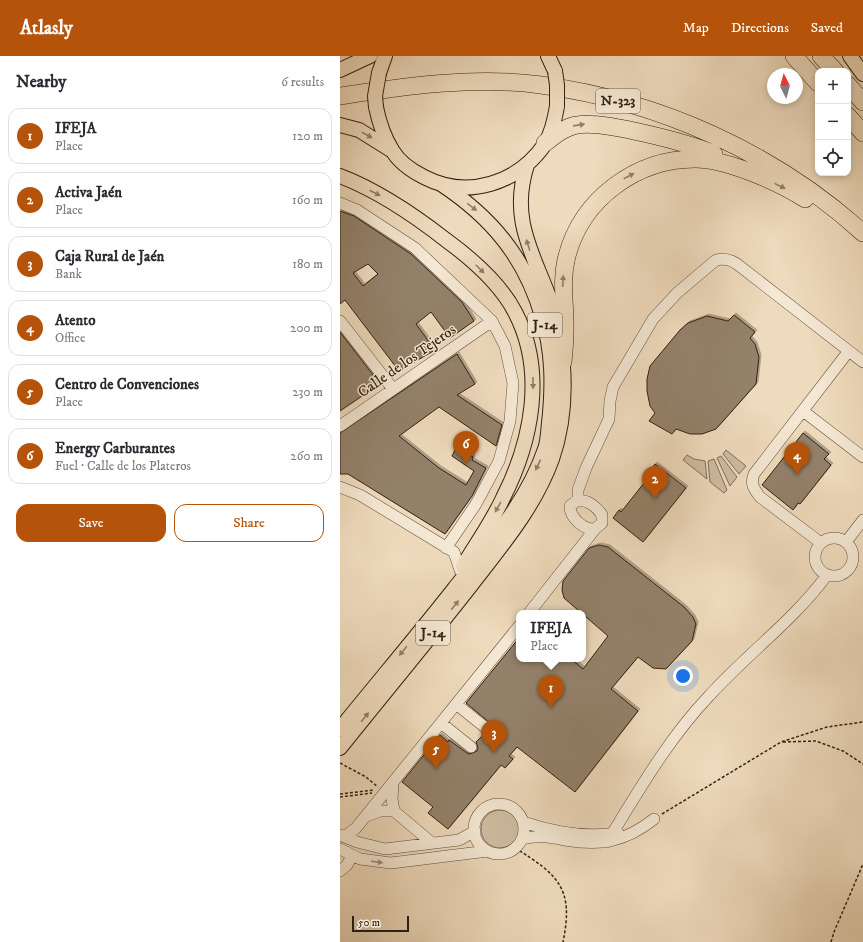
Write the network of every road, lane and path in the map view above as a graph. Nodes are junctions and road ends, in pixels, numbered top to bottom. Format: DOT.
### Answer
graph roads {
  1 [pos="370,56"];
  2 [pos="385,56"];
  3 [pos="548,56"];
  4 [pos="794,56"];
  5 [pos="821,56"];
  6 [pos="850,56"];
  7 [pos="832,68"];
  8 [pos="340,70"];
  9 [pos="863,74"];
  10 [pos="815,80"];
  11 [pos="851,88"];
  12 [pos="340,96"];
  13 [pos="863,102"];
  14 [pos="851,119"];
  15 [pos="340,125"];
  16 [pos="863,132"];
  17 [pos="546,142"];
  18 [pos="392,150"];
  19 [pos="527,165"];
  20 [pos="756,174"];
  21 [pos="340,176"];
  22 [pos="440,184"];
  23 [pos="340,203"];
  24 [pos="863,233"];
  25 [pos="863,242"];
  26 [pos="492,321"];
  27 [pos="340,322"];
  28 [pos="848,352"];
  29 [pos="563,362"];
  30 [pos="863,362"];
  31 [pos="393,389"];
  32 [pos="803,411"];
  33 [pos="340,426"];
  34 [pos="863,457"];
  35 [pos="340,487"];
  36 [pos="522,499"];
  37 [pos="578,500"];
  38 [pos="863,520"];
  39 [pos="595,529"];
  40 [pos="821,542"];
  41 [pos="846,542"];
  42 [pos="473,549"];
  43 [pos="450,550"];
  44 [pos="460,570"];
  45 [pos="827,575"];
  46 [pos="438,608"];
  47 [pos="531,610"];
  48 [pos="516,630"];
  49 [pos="456,704"];
  50 [pos="863,722"];
  51 [pos="441,723"];
  52 [pos="486,728"];
  53 [pos="340,729"];
  54 [pos="781,742"];
  55 [pos="471,747"];
  56 [pos="340,748"];
  57 [pos="340,763"];
  58 [pos="863,764"];
  59 [pos="393,782"];
  60 [pos="340,796"];
  61 [pos="382,797"];
  62 [pos="394,811"];
  63 [pos="367,816"];
  64 [pos="654,819"];
  65 [pos="523,822"];
  66 [pos="474,831"];
  67 [pos="612,834"];
  68 [pos="342,836"];
  69 [pos="432,843"];
  70 [pos="519,843"];
  71 [pos="340,849"];
  72 [pos="488,851"];
  73 [pos="352,856"];
  74 [pos="863,864"];
  75 [pos="340,871"];
  76 [pos="563,942"];
  77 [pos="831,942"];
  1 -- 8 [label="main road"];
  2 -- 18 [label="main road, bridge"];
  3 -- 17 [label="main road, bridge"];
  4 -- 10 [label="highway"];
  5 -- 7 [label="highway"];
  6 -- 9 [label="main road"];
  11 -- 13 [label="highway"];
  12 -- 24 [label="highway, N-323"];
  14 -- 16 [label="highway"];
  15 -- 18 [label="main road, one-way"];
  17 -- 19 [label="main road"];
  17 -- 20 [label="highway, one-way"];
  18 -- 22 [label="main road"];
  19 -- 22 [label="main road"];
  29 -- 19 [label="main road, one-way"];
  20 -- 25 [label="highway, one-way"];
  29 -- 20 [label="highway, one-way"];
  21 -- 42 [label="main road, one-way"];
  22 -- 36 [label="main road, J-14, one-way"];
  23 -- 26 [label="street"];
  26 -- 31 [label="street, Calle de los Tejeros"];
  26 -- 43 [label="street"];
  27 -- 31 [label="street"];
  28 -- 30 [label="street"];
  28 -- 32 [label="street"];
  28 -- 37 [label="street"];
  56 -- 29 [label="main road, J-14, one-way"];
  31 -- 33 [label="street, Calle de los Tejeros"];
  32 -- 34 [label="street"];
  32 -- 40 [label="street"];
  35 -- 43 [label="street"];
  36 -- 42 [label="street"];
  36 -- 46 [label="main road, J-14"];
  37 -- 39 [label="street"];
  37 -- 39 [label="street"];
  38 -- 41 [label="street"];
  39 -- 47 [label="street"];
  40 -- 41 [label="street"];
  40 -- 45 [label="street"];
  41 -- 45 [label="street"];
  42 -- 43 [label="street"];
  42 -- 44 [label="main road"];
  43 -- 44 [label="street"];
  44 -- 46 [label="main road"];
  45 -- 67 [label="street"];
  46 -- 53 [label="main road, J-14, one-way"];
  48 -- 49 [label="street"];
  49 -- 51 [label="street"];
  49 -- 52 [label="street"];
  50 -- 54 [label="path"];
  51 -- 55 [label="street"];
  51 -- 59 [label="street"];
  54 -- 58 [label="path"];
  54 -- 64 [label="path"];
  57 -- 60 [label="path"];
  59 -- 61 [label="street"];
  59 -- 62 [label="street"];
  60 -- 61 [label="path"];
  61 -- 63 [label="street"];
  62 -- 63 [label="street"];
  62 -- 69 [label="street"];
  63 -- 68 [label="street"];
  64 -- 67 [label="street"];
  65 -- 66 [label="street"];
  65 -- 67 [label="street"];
  65 -- 70 [label="street"];
  66 -- 69 [label="street"];
  66 -- 72 [label="street"];
  67 -- 70 [label="street"];
  68 -- 69 [label="street"];
  70 -- 72 [label="street"];
  70 -- 76 [label="path"];
  71 -- 73 [label="street"];
  73 -- 72 [label="street, one-way"];
  73 -- 75 [label="street"];
  74 -- 77 [label="path"];
}
